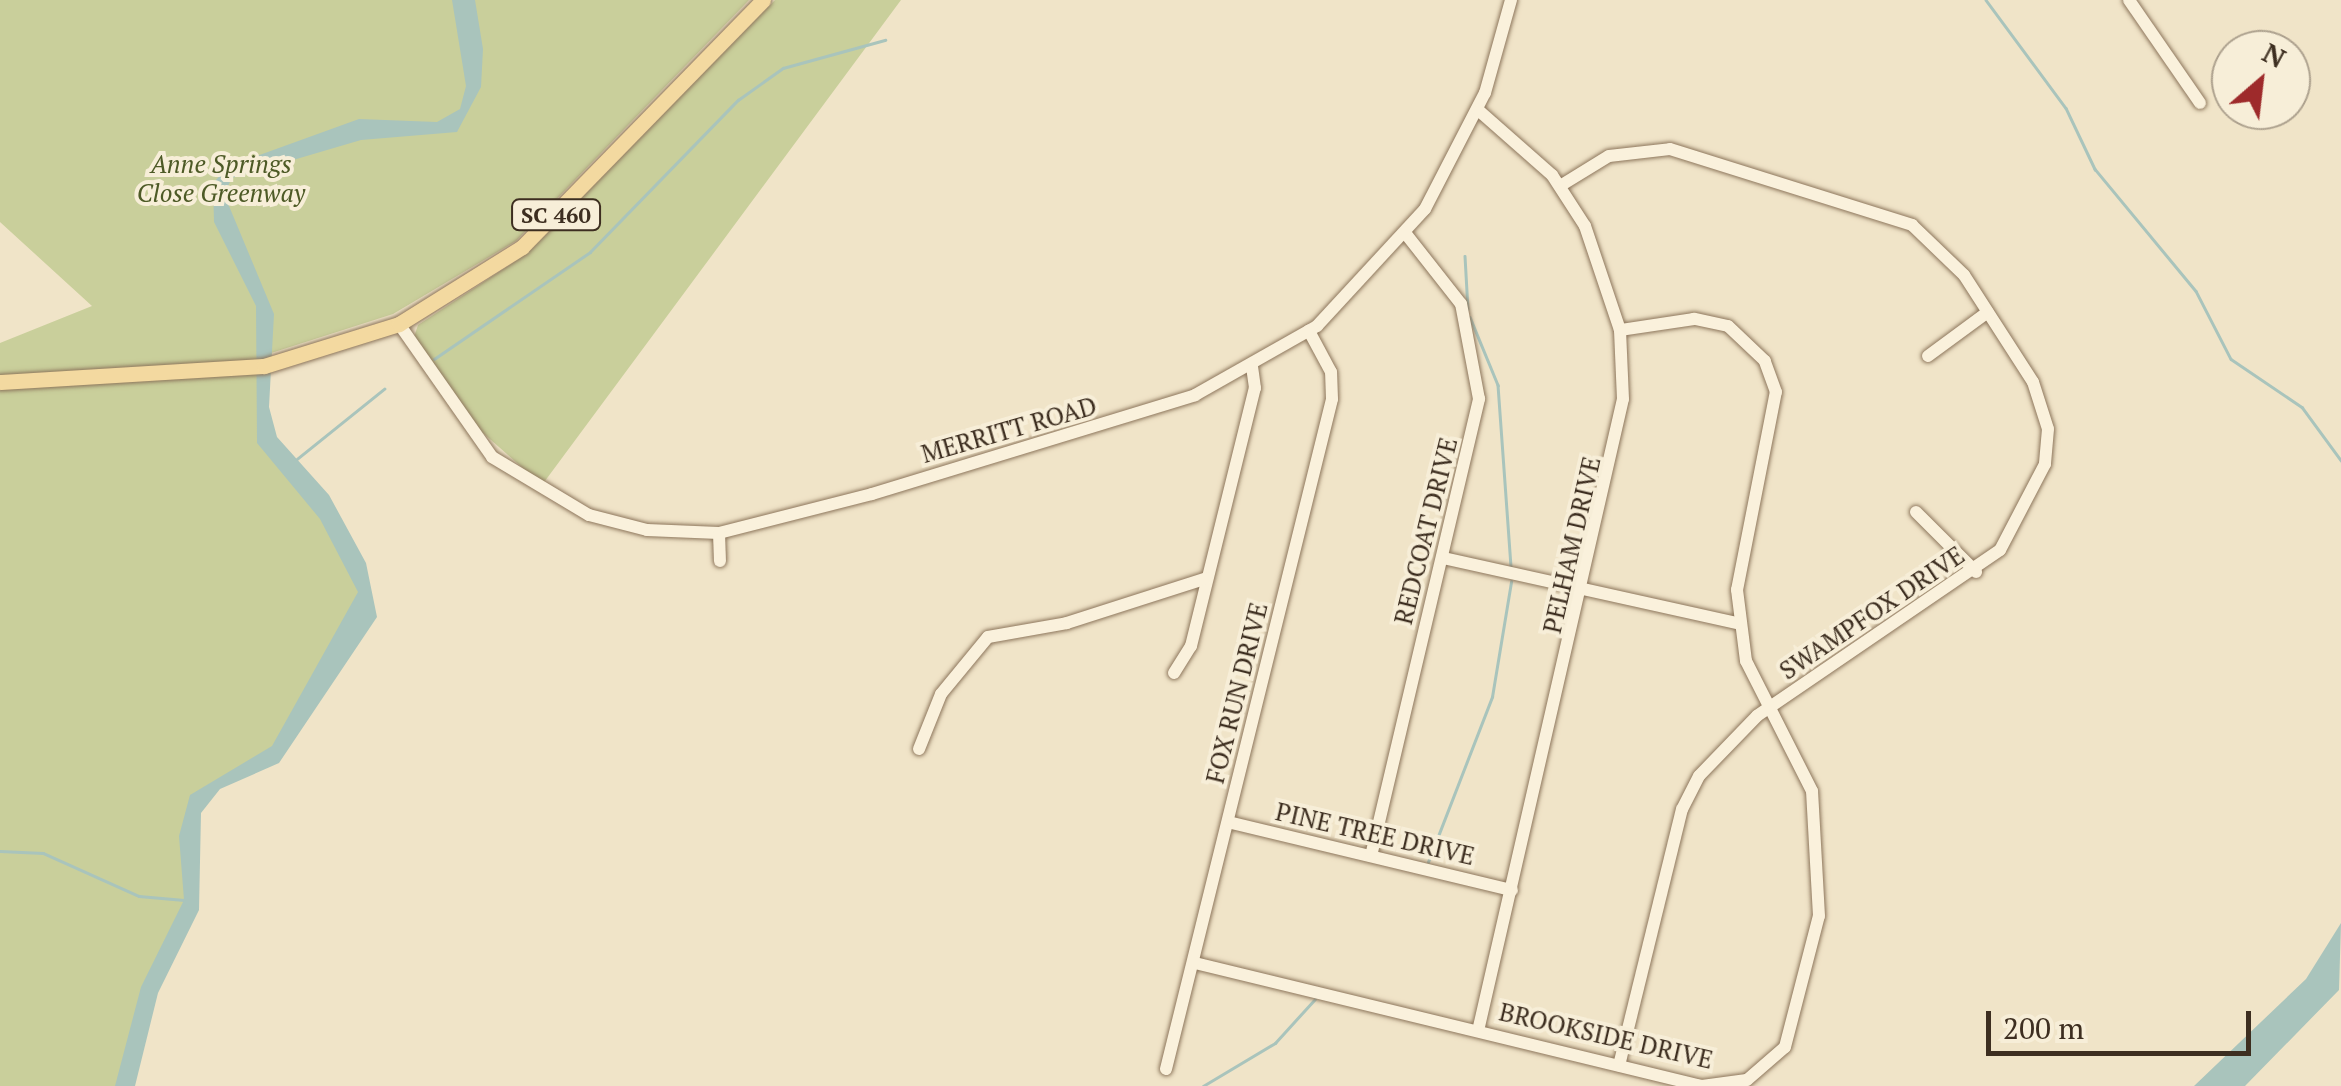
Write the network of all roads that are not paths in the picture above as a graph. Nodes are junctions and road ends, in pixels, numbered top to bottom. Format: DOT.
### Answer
graph roads {
  1 [pos="762,0"];
  2 [pos="1511,0"];
  3 [pos="2130,0"];
  4 [pos="2200,103"];
  5 [pos="1478,110"];
  6 [pos="1560,186"];
  7 [pos="1406,234"];
  8 [pos="1988,312"];
  9 [pos="400,324"];
  10 [pos="1620,330"];
  11 [pos="1309,331"];
  12 [pos="1928,356"];
  13 [pos="1252,367"];
  14 [pos="0,382"];
  15 [pos="1916,512"];
  16 [pos="719,533"];
  17 [pos="1443,558"];
  18 [pos="720,561"];
  19 [pos="1976,572"];
  20 [pos="1208,578"];
  21 [pos="1585,592"];
  22 [pos="1738,623"];
  23 [pos="1174,673"];
  24 [pos="1769,708"];
  25 [pos="918,749"];
  26 [pos="1228,822"];
  27 [pos="1371,856"];
  28 [pos="1512,890"];
  29 [pos="1195,963"];
  30 [pos="1478,1030"];
  31 [pos="1619,1065"];
  32 [pos="1166,1070"];
  1 -- 9 [label="main road, SC 460"];
  2 -- 5 [label="street, MERRITT ROAD"];
  3 -- 4 [label="street"];
  5 -- 6 [label="street, PELHAM DRIVE"];
  5 -- 7 [label="street, MERRITT ROAD"];
  6 -- 8 [label="street, SWAMPFOX DRIVE"];
  6 -- 10 [label="street, PELHAM DRIVE"];
  7 -- 11 [label="street, MERRITT ROAD"];
  7 -- 17 [label="street, REDCOAT DRIVE"];
  8 -- 12 [label="street"];
  8 -- 19 [label="street, SWAMPFOX DRIVE"];
  9 -- 14 [label="main road, SC 460"];
  9 -- 16 [label="street, MERRITT ROAD"];
  10 -- 21 [label="street, PELHAM DRIVE"];
  10 -- 22 [label="street"];
  11 -- 13 [label="street, MERRITT ROAD"];
  11 -- 26 [label="street, FOX RUN DRIVE"];
  13 -- 16 [label="street, MERRITT ROAD"];
  13 -- 20 [label="street"];
  15 -- 19 [label="street"];
  16 -- 18 [label="street"];
  17 -- 21 [label="street"];
  17 -- 27 [label="street, REDCOAT DRIVE"];
  19 -- 24 [label="street, SWAMPFOX DRIVE"];
  20 -- 23 [label="street"];
  20 -- 25 [label="street"];
  21 -- 22 [label="street"];
  21 -- 28 [label="street, PELHAM DRIVE"];
  22 -- 24 [label="street, BROOKSIDE DRIVE"];
  24 -- 31 [label="street, SWAMPFOX DRIVE"];
  24 -- 31 [label="street, BROOKSIDE DRIVE"];
  26 -- 27 [label="street, PINE TREE DRIVE"];
  26 -- 29 [label="street, FOX RUN DRIVE"];
  27 -- 28 [label="street, PINE TREE DRIVE"];
  28 -- 30 [label="street, PELHAM DRIVE"];
  29 -- 30 [label="street, BROOKSIDE DRIVE"];
  29 -- 32 [label="street, FOX RUN DRIVE"];
  30 -- 31 [label="street, BROOKSIDE DRIVE"];
}
